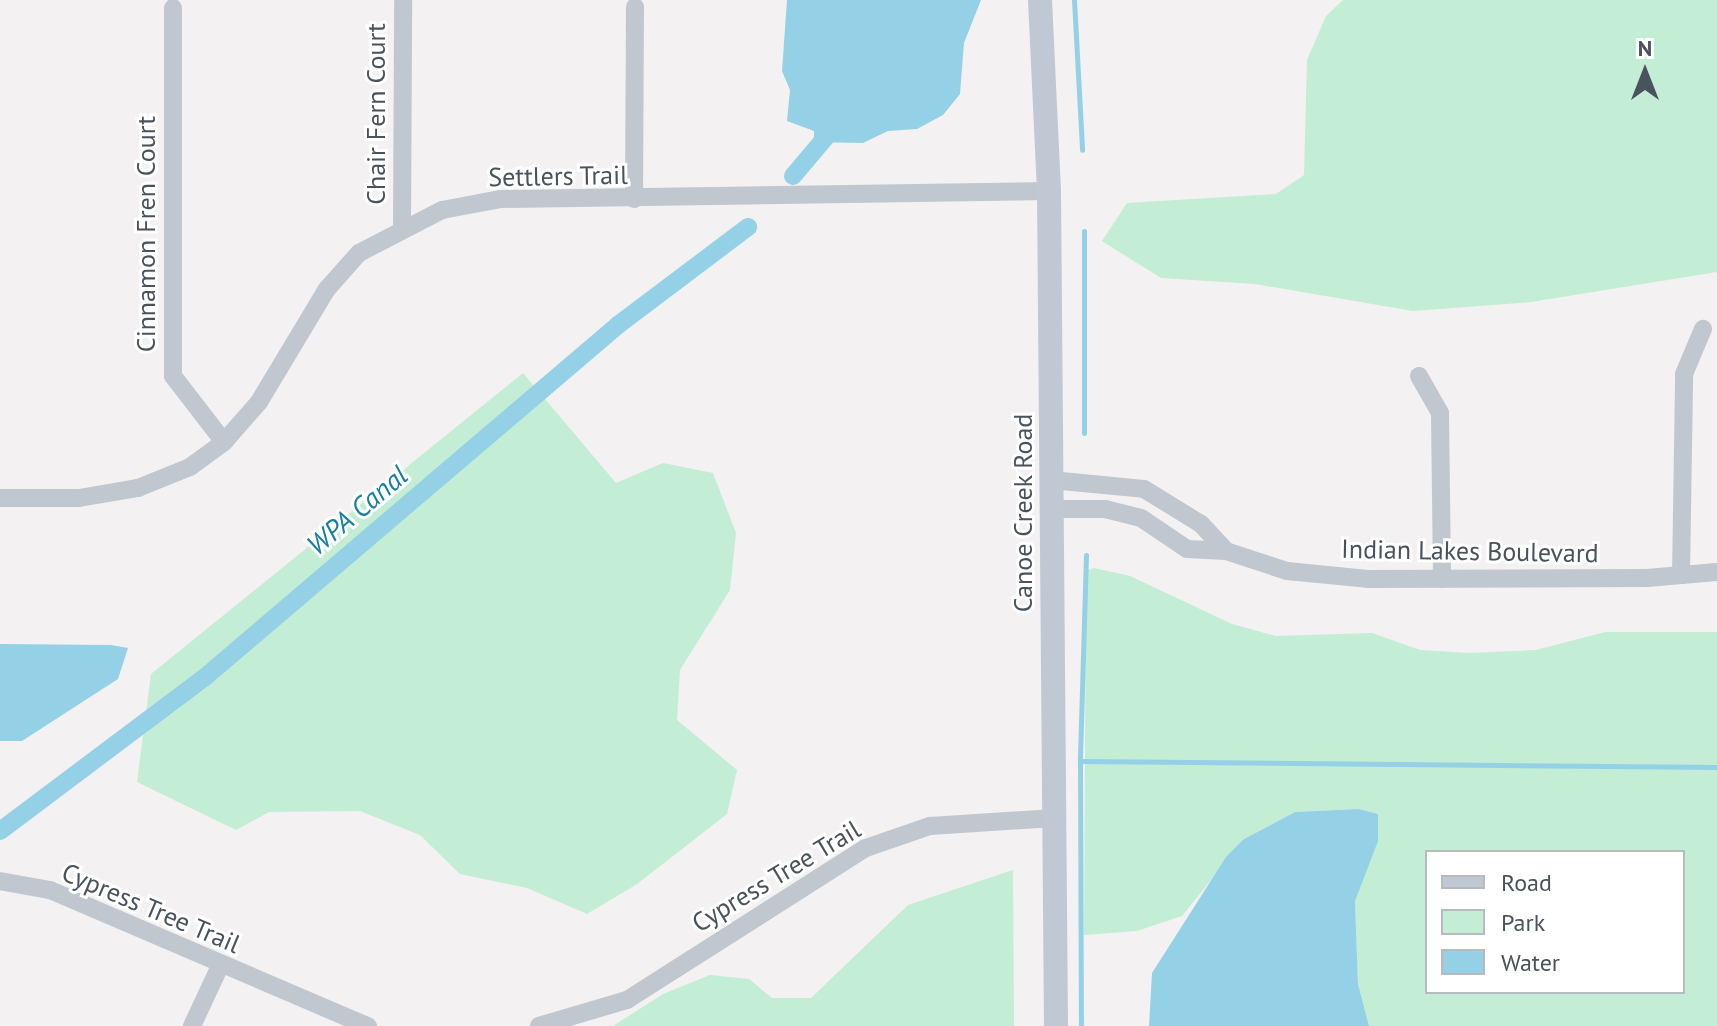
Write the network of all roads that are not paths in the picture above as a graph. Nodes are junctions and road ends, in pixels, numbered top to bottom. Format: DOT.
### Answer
graph roads {
  1 [pos="1040,0"];
  2 [pos="403,1"];
  3 [pos="635,7"];
  4 [pos="173,8"];
  5 [pos="1049,191"];
  6 [pos="634,199"];
  7 [pos="402,227"];
  8 [pos="1703,329"];
  9 [pos="1419,376"];
  10 [pos="224,442"];
  11 [pos="1051,480"];
  12 [pos="0,498"];
  13 [pos="1052,509"];
  14 [pos="1226,551"];
  15 [pos="1717,572"];
  16 [pos="1681,575"];
  17 [pos="1442,579"];
  18 [pos="1054,818"];
  19 [pos="0,881"];
  20 [pos="220,966"];
  21 [pos="192,1026"];
  22 [pos="368,1026"];
  23 [pos="539,1026"];
  24 [pos="1056,1026"];
  1 -- 5 [label="main road, Canoe Creek Road"];
  2 -- 7 [label="street, Chair Fern Court"];
  3 -- 6 [label="street"];
  4 -- 10 [label="street, Cinnamon Fren Court"];
  5 -- 6 [label="street, Settlers Trail"];
  5 -- 11 [label="main road, Canoe Creek Road"];
  6 -- 7 [label="street, Settlers Trail"];
  7 -- 10 [label="street, Settlers Trail"];
  8 -- 16 [label="street"];
  9 -- 17 [label="street"];
  10 -- 12 [label="street, Settlers Trail"];
  11 -- 13 [label="main road, Canoe Creek Road"];
  11 -- 14 [label="street, Indian Lakes Boulevard"];
  13 -- 14 [label="street, Indian Lakes Boulevard"];
  13 -- 18 [label="main road, Canoe Creek Road"];
  14 -- 17 [label="street, Indian Lakes Boulevard"];
  15 -- 16 [label="street, Indian Lakes Boulevard"];
  16 -- 17 [label="street, Indian Lakes Boulevard"];
  18 -- 23 [label="street, Cypress Tree Trail"];
  18 -- 24 [label="main road, Canoe Creek Road"];
  19 -- 20 [label="street, Cypress Tree Trail"];
  20 -- 21 [label="street"];
  20 -- 22 [label="street, Cypress Tree Trail"];
}
